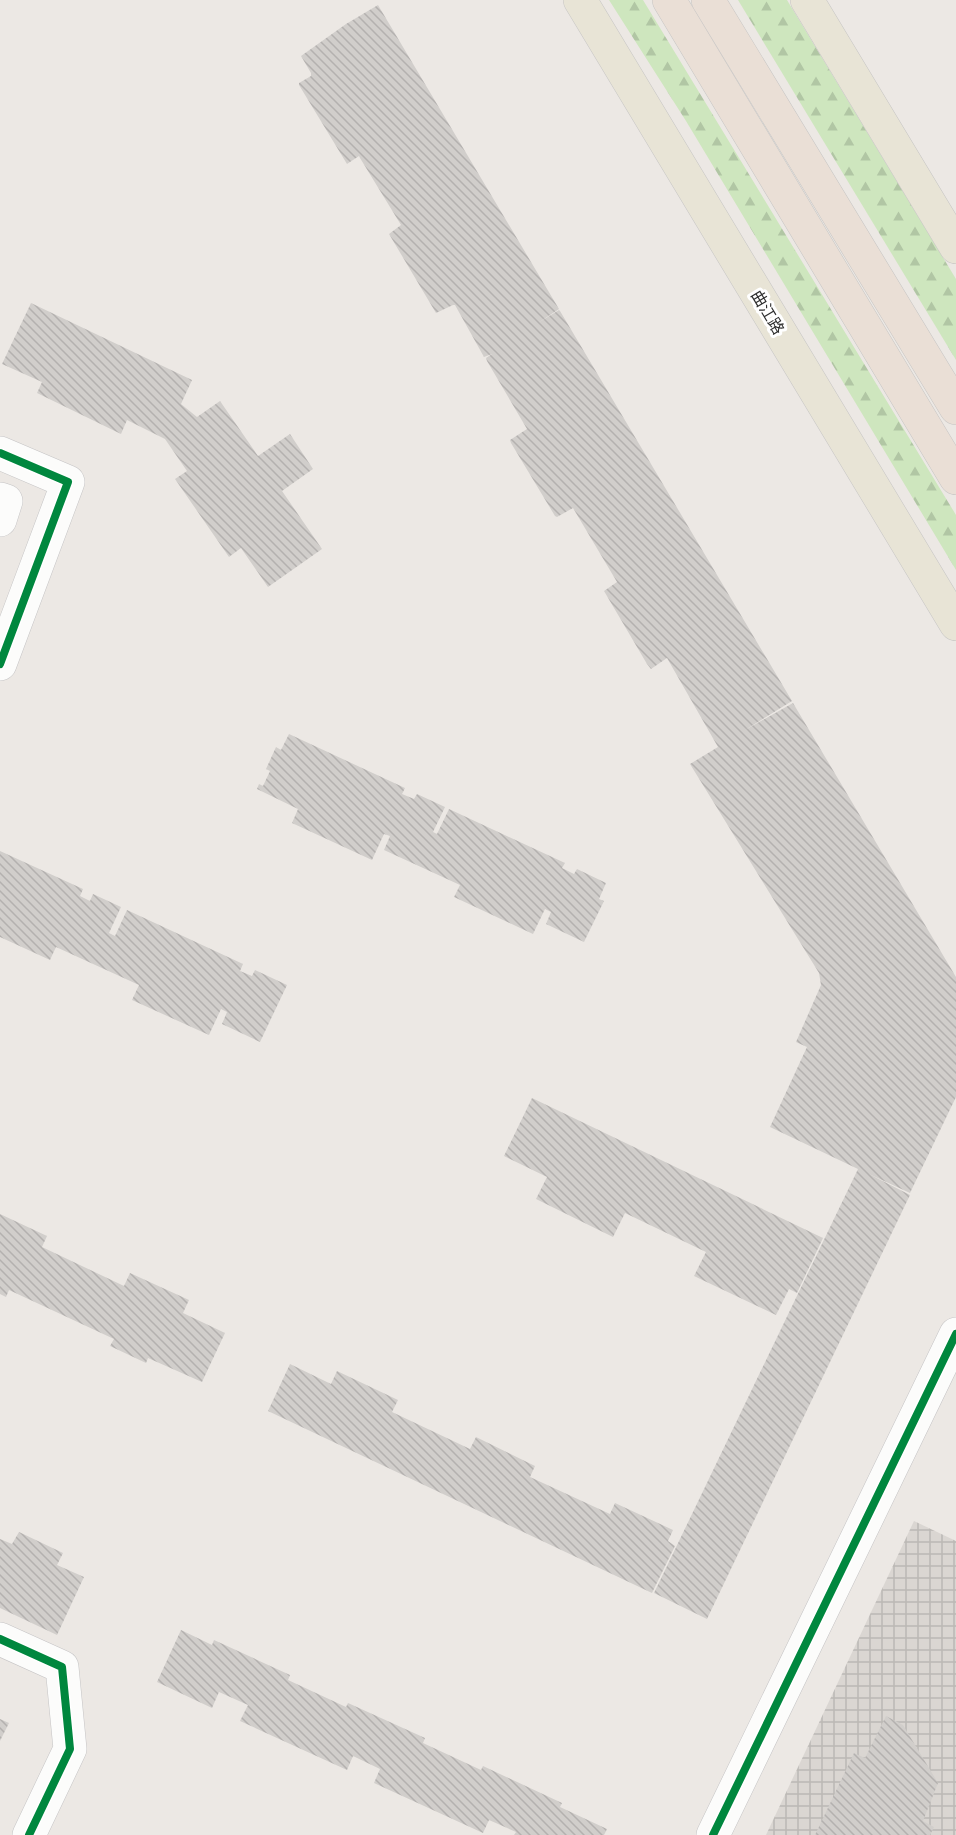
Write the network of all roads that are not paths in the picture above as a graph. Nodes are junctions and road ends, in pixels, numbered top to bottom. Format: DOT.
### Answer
graph roads {
  1 [pos="580,0"];
  2 [pos="669,0"];
  3 [pos="708,0"];
  4 [pos="807,0"];
  5 [pos="956,247"];
  6 [pos="956,408"];
  7 [pos="0,453"];
  8 [pos="956,478"];
  9 [pos="0,499"];
  10 [pos="0,520"];
  11 [pos="956,624"];
  12 [pos="0,664"];
  13 [pos="956,1334"];
  14 [pos="0,1639"];
  15 [pos="29,1835"];
  16 [pos="713,1835"];
  1 -- 11 [label="main road, 曲江路"];
  2 -- 8 [label="highway"];
  3 -- 6 [label="highway"];
  4 -- 5 [label="main road"];
  7 -- 12 [label="street"];
  9 -- 10 [label="street"];
  13 -- 16 [label="street"];
  14 -- 15 [label="street"];
}
